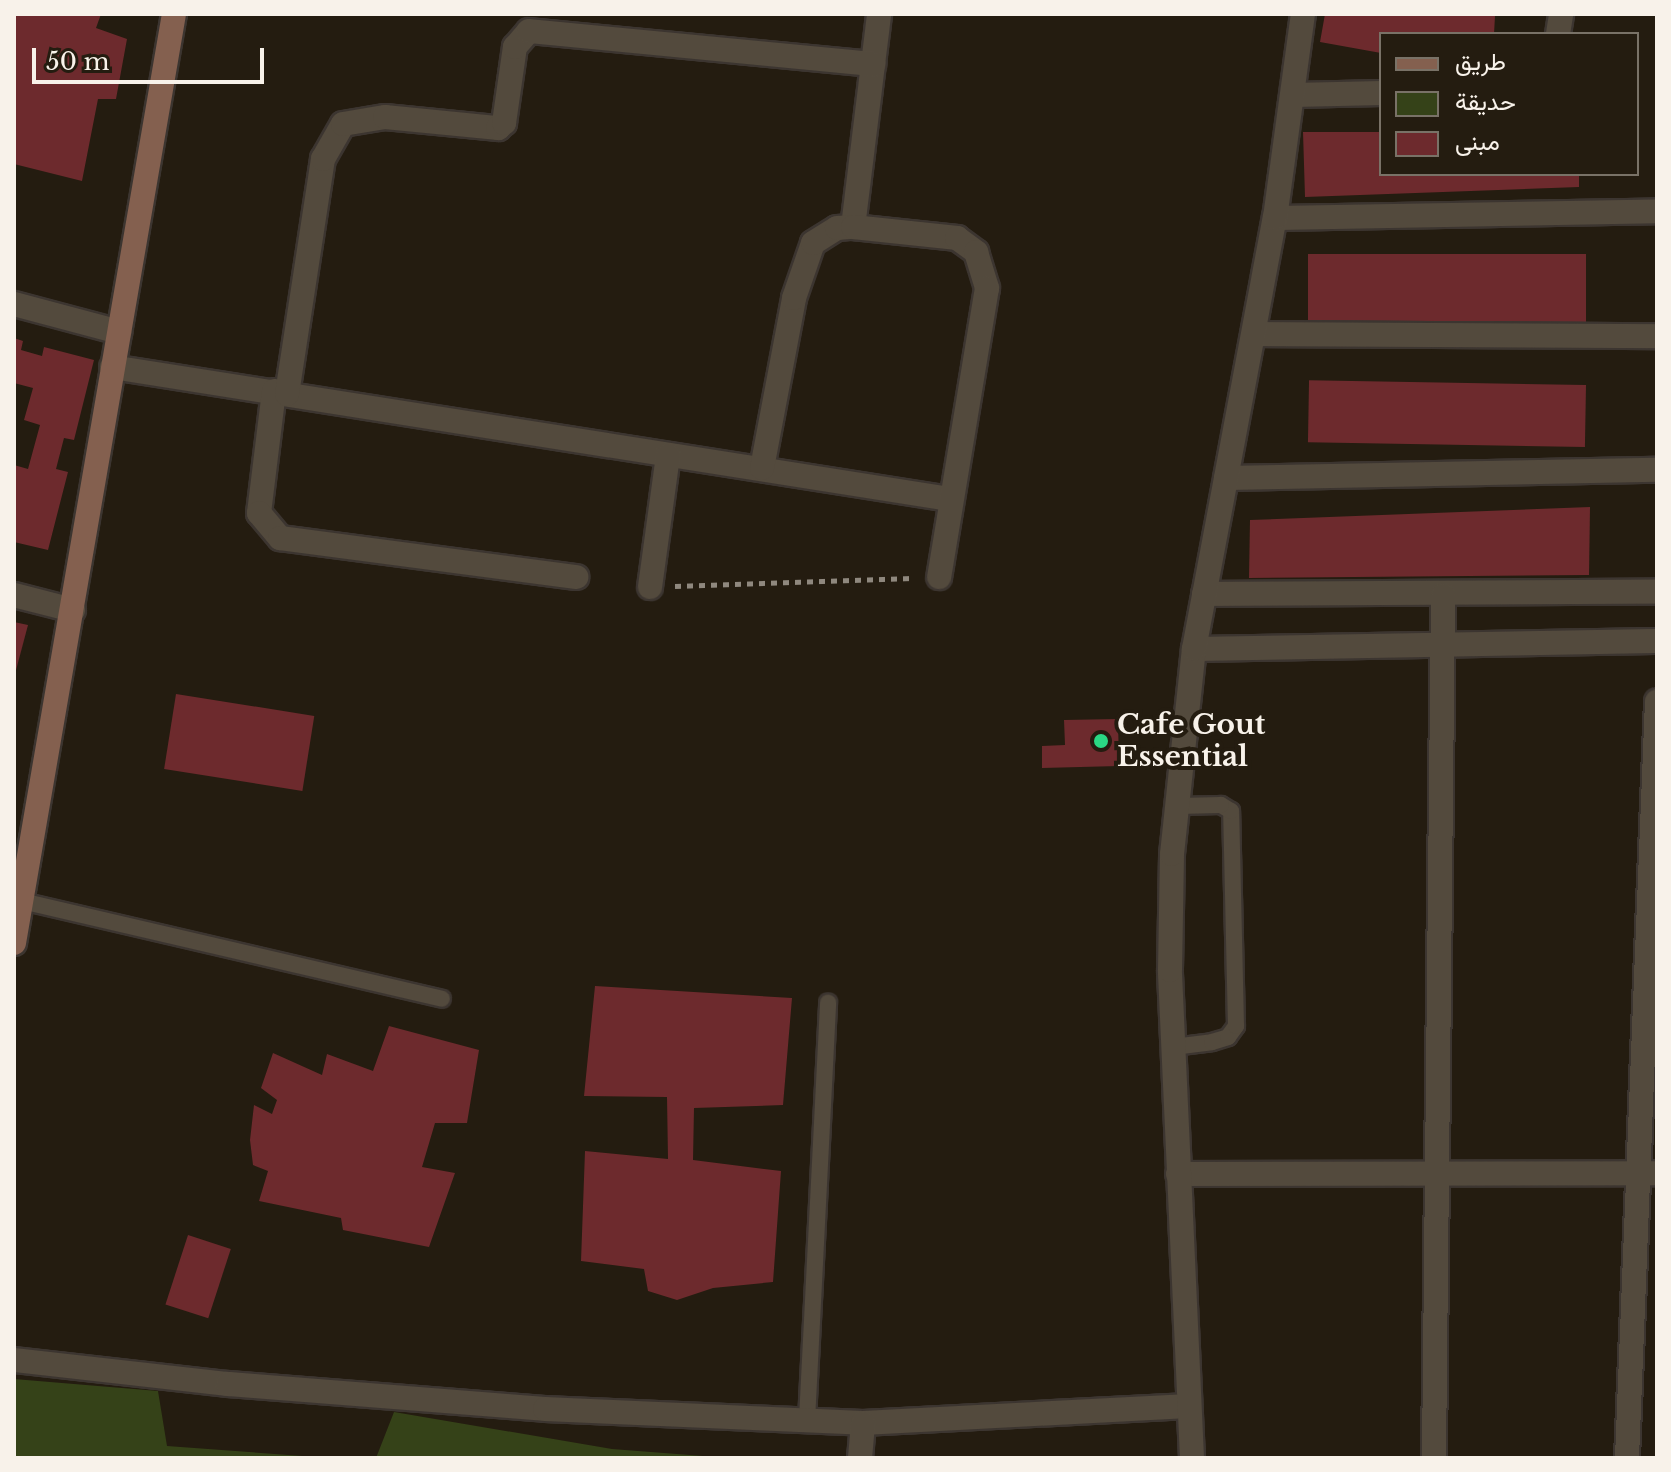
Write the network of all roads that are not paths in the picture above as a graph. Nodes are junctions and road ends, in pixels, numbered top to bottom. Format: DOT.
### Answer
graph roads {
  1 [pos="174,14"];
  2 [pos="879,14"];
  3 [pos="1303,14"];
  4 [pos="873,64"];
  5 [pos="1379,93"];
  6 [pos="1294,95"];
  7 [pos="1657,211"];
  8 [pos="1275,218"];
  9 [pos="853,227"];
  10 [pos="14,304"];
  11 [pos="119,332"];
  12 [pos="1255,334"];
  13 [pos="1657,336"];
  14 [pos="112,367"];
  15 [pos="280,392"];
  16 [pos="668,455"];
  17 [pos="762,468"];
  18 [pos="1657,470"];
  19 [pos="1226,478"];
  20 [pos="949,499"];
  21 [pos="576,577"];
  22 [pos="939,577"];
  23 [pos="650,587"];
  24 [pos="1657,592"];
  25 [pos="1204,594"];
  26 [pos="14,595"];
  27 [pos="1443,595"];
  28 [pos="73,610"];
  29 [pos="1657,641"];
  30 [pos="1443,647"];
  31 [pos="1194,649"];
  32 [pos="1657,702"];
  33 [pos="1178,806"];
  34 [pos="23,848"];
  35 [pos="21,885"];
  36 [pos="14,943"];
  37 [pos="442,999"];
  38 [pos="828,1003"];
  39 [pos="1173,1047"];
  40 [pos="1647,1173"];
  41 [pos="1178,1174"];
  42 [pos="1437,1174"];
  43 [pos="14,1360"];
  44 [pos="1189,1406"];
  45 [pos="807,1420"];
  46 [pos="863,1423"];
  47 [pos="860,1458"];
  48 [pos="1192,1458"];
  49 [pos="1434,1458"];
  50 [pos="1627,1458"];
  1 -- 11 [label="street"];
  2 -- 4 [label="street"];
  3 -- 6 [label="street"];
  4 -- 9 [label="street"];
  4 -- 15 [label="street"];
  5 -- 6 [label="street"];
  6 -- 8 [label="street"];
  7 -- 8 [label="street"];
  8 -- 12 [label="street"];
  9 -- 17 [label="street"];
  9 -- 20 [label="street"];
  10 -- 11 [label="street"];
  11 -- 14 [label="street"];
  12 -- 13 [label="street"];
  12 -- 19 [label="street"];
  14 -- 15 [label="street"];
  14 -- 28 [label="street"];
  15 -- 16 [label="street"];
  15 -- 21 [label="street"];
  16 -- 17 [label="street"];
  16 -- 23 [label="street"];
  17 -- 20 [label="street"];
  18 -- 19 [label="street"];
  19 -- 25 [label="street"];
  20 -- 22 [label="street"];
  24 -- 27 [label="street"];
  25 -- 27 [label="street"];
  25 -- 31 [label="street"];
  26 -- 28 [label="street"];
  27 -- 30 [label="street"];
  28 -- 34 [label="street"];
  29 -- 30 [label="street"];
  30 -- 31 [label="street"];
  30 -- 42 [label="street"];
  31 -- 33 [label="street"];
  32 -- 40 [label="street"];
  33 -- 39 [label="street"];
  33 -- 39 [label="lane"];
  34 -- 35 [label="street"];
  35 -- 36 [label="street"];
  35 -- 37 [label="lane"];
  38 -- 45 [label="lane"];
  39 -- 41 [label="street"];
  40 -- 42 [label="street"];
  40 -- 50 [label="street"];
  41 -- 42 [label="street"];
  41 -- 44 [label="street"];
  42 -- 49 [label="street"];
  43 -- 45 [label="street"];
  44 -- 46 [label="street"];
  44 -- 48 [label="street"];
  45 -- 46 [label="street"];
  46 -- 47 [label="street"];
}
